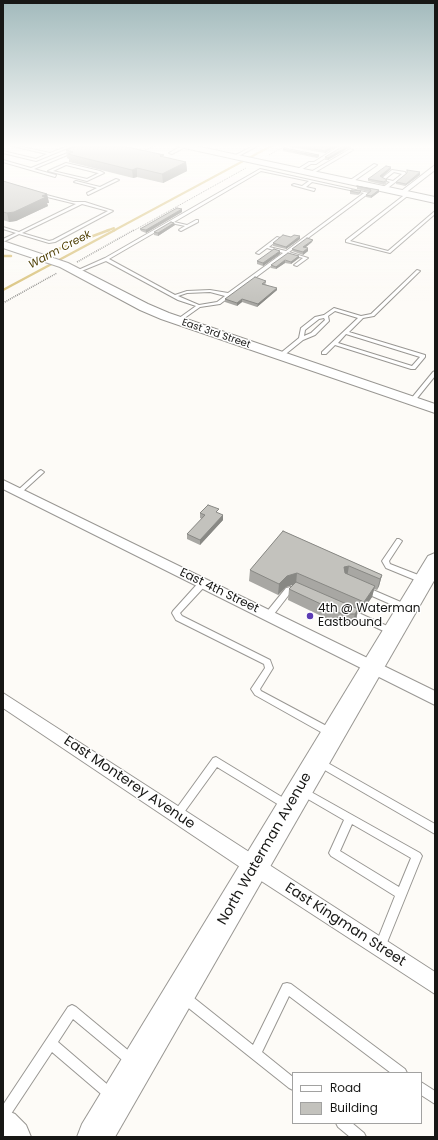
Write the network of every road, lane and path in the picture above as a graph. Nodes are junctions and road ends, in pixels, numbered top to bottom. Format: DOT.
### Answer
graph roads {
  1 [pos="60,198"];
  2 [pos="191,198"];
  3 [pos="212,198"];
  4 [pos="361,198"];
  5 [pos="400,198"];
  6 [pos="81,203"];
  7 [pos="435,212"];
  8 [pos="197,221"];
  9 [pos="171,222"];
  10 [pos="188,226"];
  11 [pos="3,228"];
  12 [pos="181,230"];
  13 [pos="20,233"];
  14 [pos="278,238"];
  15 [pos="3,241"];
  16 [pos="3,244"];
  17 [pos="266,247"];
  18 [pos="258,253"];
  19 [pos="287,253"];
  20 [pos="312,253"];
  21 [pos="306,258"];
  22 [pos="106,259"];
  23 [pos="296,265"];
  24 [pos="70,268"];
  25 [pos="418,271"];
  26 [pos="229,295"];
  27 [pos="176,296"];
  28 [pos="3,303"];
  29 [pos="198,306"];
  30 [pos="326,316"];
  31 [pos="361,317"];
  32 [pos="177,321"];
  33 [pos="345,332"];
  34 [pos="300,339"];
  35 [pos="334,343"];
  36 [pos="324,353"];
  37 [pos="280,356"];
  38 [pos="435,373"];
  39 [pos="432,381"];
  40 [pos="412,401"];
  41 [pos="435,409"];
  42 [pos="42,472"];
  43 [pos="3,484"];
  44 [pos="19,492"];
  45 [pos="399,541"];
  46 [pos="435,561"];
  47 [pos="424,580"];
  48 [pos="203,584"];
  49 [pos="360,587"];
  50 [pos="302,591"];
  51 [pos="407,608"];
  52 [pos="344,610"];
  53 [pos="268,616"];
  54 [pos="393,632"];
  55 [pos="372,668"];
  56 [pos="435,698"];
  57 [pos="3,700"];
  58 [pos="333,734"];
  59 [pos="317,760"];
  60 [pos="295,798"];
  61 [pos="176,815"];
  62 [pos="350,818"];
  63 [pos="435,829"];
  64 [pos="255,867"];
  65 [pos="402,894"];
  66 [pos="379,948"];
  67 [pos="435,984"];
  68 [pos="180,994"];
  69 [pos="51,1043"];
  70 [pos="255,1054"];
  71 [pos="138,1066"];
  72 [pos="400,1072"];
  73 [pos="292,1083"];
  74 [pos="422,1089"];
  75 [pos="435,1098"];
  76 [pos="117,1100"];
  77 [pos="3,1116"];
  78 [pos="343,1124"];
  79 [pos="3,1126"];
  80 [pos="14,1137"];
  81 [pos="96,1137"];
  82 [pos="360,1137"];
  1 -- 6 [label="lane"];
  2 -- 24 [label="path"];
  3 -- 9 [label="lane"];
  4 -- 19 [label="lane"];
  5 -- 7 [label="lane"];
  6 -- 13 [label="lane"];
  6 -- 13 [label="lane"];
  8 -- 10 [label="lane"];
  9 -- 10 [label="lane"];
  9 -- 22 [label="lane"];
  10 -- 12 [label="lane"];
  11 -- 13 [label="lane"];
  13 -- 15 [label="lane"];
  14 -- 17 [label="lane"];
  16 -- 24 [label="main road, East 3rd Street"];
  17 -- 18 [label="lane"];
  17 -- 19 [label="lane"];
  19 -- 21 [label="lane"];
  19 -- 26 [label="lane"];
  20 -- 21 [label="lane"];
  21 -- 23 [label="lane"];
  22 -- 24 [label="lane"];
  22 -- 27 [label="lane"];
  24 -- 28 [label="path"];
  24 -- 32 [label="main road, East 3rd Street"];
  25 -- 31 [label="lane"];
  26 -- 27 [label="lane"];
  26 -- 29 [label="lane"];
  27 -- 29 [label="lane"];
  29 -- 32 [label="lane"];
  30 -- 31 [label="lane"];
  30 -- 34 [label="lane"];
  30 -- 34 [label="lane"];
  31 -- 33 [label="lane"];
  32 -- 37 [label="main road, East 3rd Street"];
  33 -- 35 [label="lane"];
  33 -- 35 [label="lane"];
  34 -- 37 [label="lane"];
  35 -- 36 [label="lane"];
  37 -- 40 [label="main road, East 3rd Street"];
  38 -- 39 [label="lane"];
  39 -- 40 [label="lane"];
  40 -- 41 [label="main road, East 3rd Street"];
  42 -- 44 [label="lane"];
  43 -- 44 [label="street, East 4th Street"];
  44 -- 48 [label="street, East 4th Street"];
  45 -- 47 [label="lane"];
  46 -- 47 [label="main road, North Waterman Avenue"];
  47 -- 51 [label="main road, North Waterman Avenue"];
  48 -- 53 [label="street, East 4th Street"];
  48 -- 58 [label="lane"];
  49 -- 51 [label="lane"];
  50 -- 53 [label="lane"];
  51 -- 54 [label="main road, North Waterman Avenue"];
  52 -- 54 [label="lane"];
  53 -- 55 [label="street, East 4th Street"];
  54 -- 55 [label="main road, North Waterman Avenue"];
  55 -- 56 [label="street, East 4th Street"];
  55 -- 58 [label="main road, North Waterman Avenue"];
  57 -- 61 [label="street, East Monterey Avenue"];
  58 -- 59 [label="main road, North Waterman Avenue"];
  59 -- 60 [label="main road, North Waterman Avenue"];
  59 -- 63 [label="lane"];
  60 -- 61 [label="lane"];
  60 -- 62 [label="lane"];
  60 -- 64 [label="main road, North Waterman Avenue"];
  61 -- 64 [label="street, East Monterey Avenue"];
  62 -- 65 [label="lane"];
  62 -- 65 [label="lane"];
  64 -- 66 [label="street, East Kingman Street"];
  64 -- 68 [label="main road, North Waterman Avenue"];
  65 -- 66 [label="lane"];
  66 -- 67 [label="street, East Kingman Street"];
  68 -- 70 [label="lane"];
  68 -- 71 [label="main road, North Waterman Avenue"];
  69 -- 71 [label="lane"];
  69 -- 76 [label="lane"];
  69 -- 77 [label="lane"];
  70 -- 72 [label="lane"];
  70 -- 73 [label="lane"];
  71 -- 76 [label="main road, North Waterman Avenue"];
  74 -- 75 [label="lane"];
  76 -- 81 [label="main road, North Waterman Avenue"];
  78 -- 82 [label="lane"];
  79 -- 80 [label="main road"];
}
